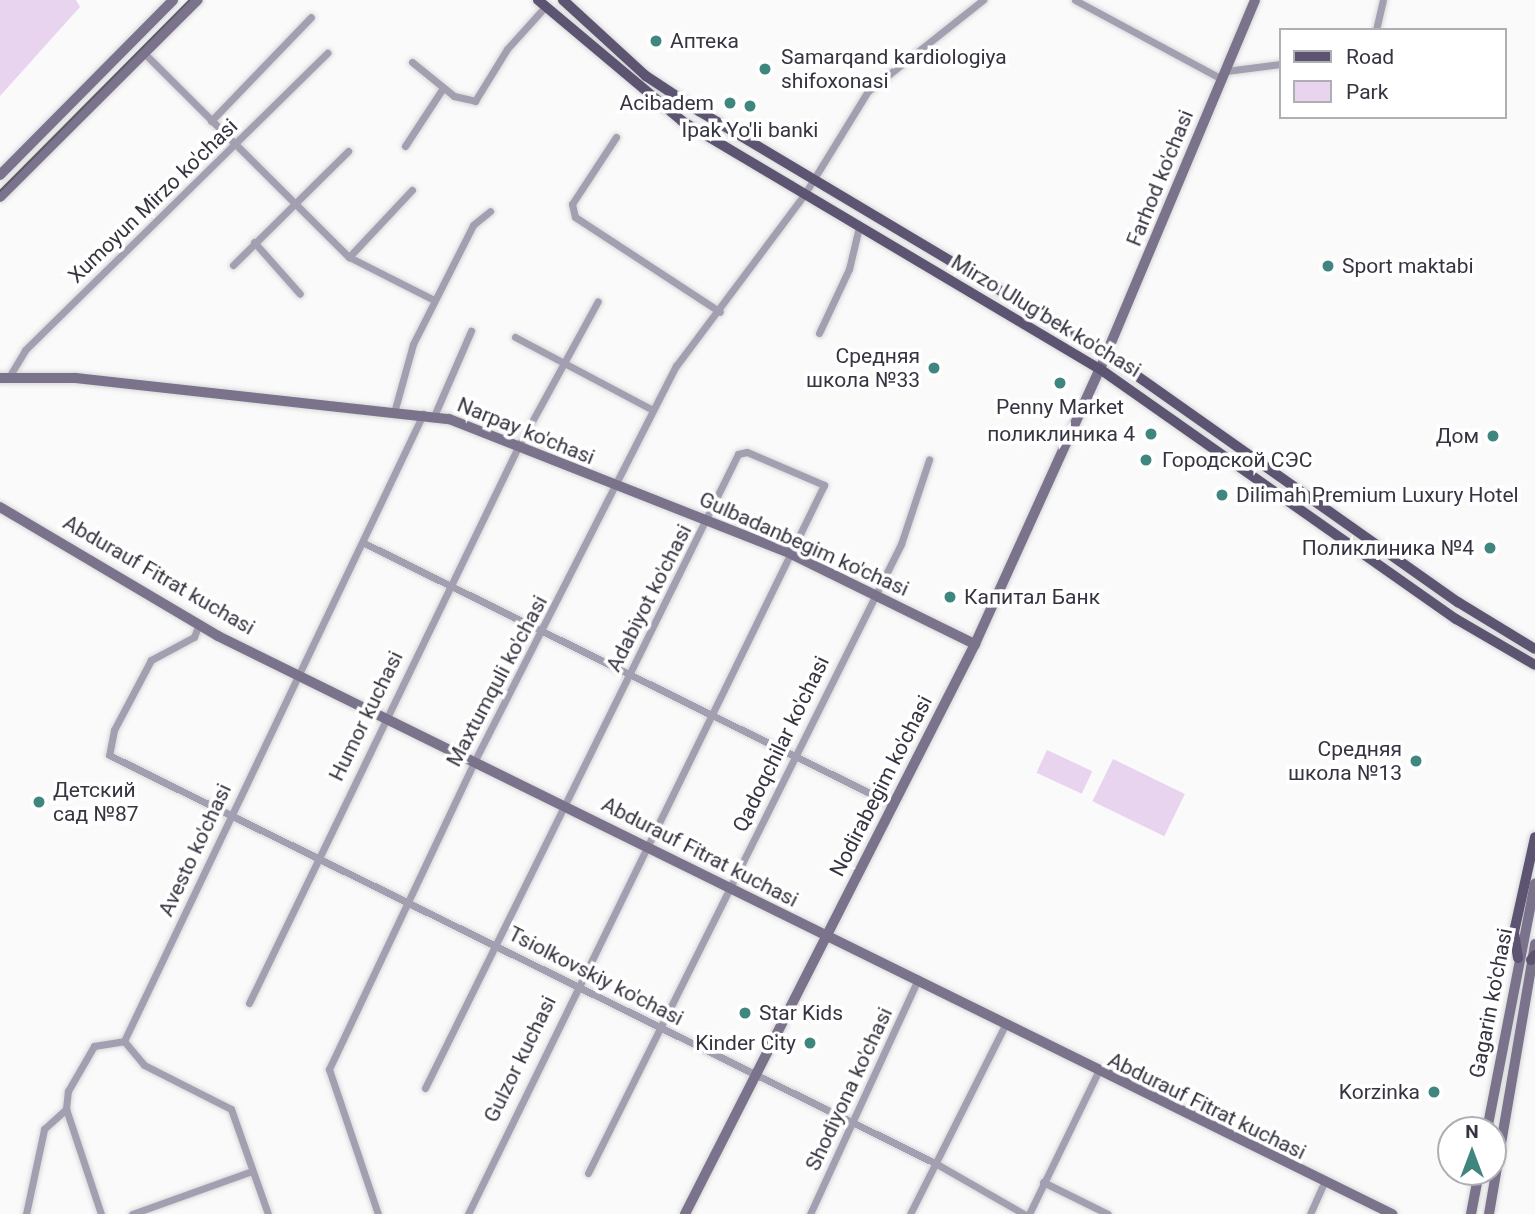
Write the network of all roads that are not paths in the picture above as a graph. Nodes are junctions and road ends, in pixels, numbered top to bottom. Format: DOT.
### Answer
graph roads {
  1 [pos="173,0"];
  2 [pos="198,0"];
  3 [pos="563,0"];
  4 [pos="984,0"];
  5 [pos="1075,0"];
  6 [pos="1255,0"];
  7 [pos="1383,0"];
  8 [pos="542,4"];
  9 [pos="311,17"];
  10 [pos="1376,28"];
  11 [pos="327,53"];
  12 [pos="145,54"];
  13 [pos="412,62"];
  14 [pos="1280,64"];
  15 [pos="1224,75"];
  16 [pos="443,88"];
  17 [pos="211,121"];
  18 [pos="616,137"];
  19 [pos="236,146"];
  20 [pos="405,146"];
  21 [pos="348,151"];
  22 [pos="0,175"];
  23 [pos="810,181"];
  24 [pos="412,190"];
  25 [pos="804,195"];
  26 [pos="0,197"];
  27 [pos="292,205"];
  28 [pos="490,211"];
  29 [pos="859,227"];
  30 [pos="254,242"];
  31 [pos="349,257"];
  32 [pos="233,265"];
  33 [pos="300,294"];
  34 [pos="434,300"];
  35 [pos="598,301"];
  36 [pos="720,312"];
  37 [pos="471,331"];
  38 [pos="819,333"];
  39 [pos="515,337"];
  40 [pos="1106,354"];
  41 [pos="565,359"];
  42 [pos="1100,369"];
  43 [pos="5,378"];
  44 [pos="395,409"];
  45 [pos="653,410"];
  46 [pos="429,415"];
  47 [pos="518,447"];
  48 [pos="929,460"];
  49 [pos="613,487"];
  50 [pos="0,507"];
  51 [pos="708,520"];
  52 [pos="363,542"];
  53 [pos="791,555"];
  54 [pos="450,587"];
  55 [pos="873,594"];
  56 [pos="200,623"];
  57 [pos="544,633"];
  58 [pos="975,644"];
  59 [pos="1534,647"];
  60 [pos="1534,665"];
  61 [pos="297,673"];
  62 [pos="628,676"];
  63 [pos="712,714"];
  64 [pos="385,717"];
  65 [pos="795,757"];
  66 [pos="474,762"];
  67 [pos="561,804"];
  68 [pos="894,805"];
  69 [pos="231,814"];
  70 [pos="1535,837"];
  71 [pos="648,847"];
  72 [pos="318,859"];
  73 [pos="1535,884"];
  74 [pos="729,889"];
  75 [pos="407,900"];
  76 [pos="825,936"];
  77 [pos="495,943"];
  78 [pos="1535,944"];
  79 [pos="1518,958"];
  80 [pos="1533,958"];
  81 [pos="918,979"];
  82 [pos="575,986"];
  83 [pos="249,1003"];
  84 [pos="1005,1025"];
  85 [pos="657,1028"];
  86 [pos="124,1041"];
  87 [pos="1097,1074"];
  88 [pos="755,1075"];
  89 [pos="425,1088"];
  90 [pos="66,1109"];
  91 [pos="1489,1116"];
  92 [pos="855,1123"];
  93 [pos="935,1163"];
  94 [pos="252,1171"];
  95 [pos="588,1173"];
  96 [pos="1043,1182"];
  97 [pos="1324,1185"];
  98 [pos="1476,1186"];
  99 [pos="26,1214"];
  100 [pos="101,1214"];
  101 [pos="132,1214"];
  102 [pos="268,1214"];
  103 [pos="378,1214"];
  104 [pos="467,1214"];
  105 [pos="685,1214"];
  106 [pos="810,1214"];
  107 [pos="910,1214"];
  108 [pos="1027,1214"];
  109 [pos="1108,1214"];
  110 [pos="1310,1214"];
  111 [pos="1392,1214"];
  112 [pos="1471,1214"];
  113 [pos="1489,1214"];
  1 -- 22 [label="street"];
  2 -- 12 [label="street"];
  3 -- 23 [label="main road, Mirzo Ulug'bek ko'chasi"];
  4 -- 23 [label="street, Maxtumquli ko'chasi"];
  5 -- 15 [label="street"];
  6 -- 15 [label="street, Farhod ko'chasi"];
  7 -- 10 [label="street"];
  8 -- 16 [label="street"];
  8 -- 25 [label="main road, Mirzo Ulug'bek ko'chasi"];
  9 -- 17 [label="street"];
  11 -- 19 [label="street, Xumoyun Mirzo ko'chasi"];
  12 -- 17 [label="street"];
  12 -- 26 [label="street"];
  13 -- 16 [label="street"];
  14 -- 15 [label="street"];
  15 -- 40 [label="street, Farhod ko'chasi"];
  16 -- 20 [label="street"];
  17 -- 19 [label="street"];
  18 -- 36 [label="street"];
  19 -- 27 [label="street"];
  19 -- 43 [label="street, Xumoyun Mirzo ko'chasi"];
  21 -- 27 [label="street"];
  23 -- 25 [label="street, Maxtumquli ko'chasi"];
  23 -- 40 [label="main road, Mirzo Ulug'bek ko'chasi"];
  24 -- 31 [label="street"];
  25 -- 29 [label="main road, Mirzo Ulug'bek ko'chasi"];
  25 -- 36 [label="street, Maxtumquli ko'chasi"];
  27 -- 30 [label="street"];
  27 -- 31 [label="street"];
  28 -- 34 [label="street"];
  29 -- 38 [label="street"];
  29 -- 42 [label="main road, Mirzo Ulug'bek ko'chasi"];
  30 -- 32 [label="street"];
  30 -- 33 [label="street"];
  31 -- 34 [label="street"];
  34 -- 44 [label="street"];
  35 -- 41 [label="street, Humor kuchasi"];
  36 -- 45 [label="street, Maxtumquli ko'chasi"];
  37 -- 46 [label="street, Avesto ko'chasi"];
  39 -- 41 [label="street"];
  40 -- 42 [label="street, Farhod ko'chasi"];
  40 -- 59 [label="main road, Mirzo Ulug'bek ko'chasi"];
  41 -- 45 [label="street"];
  41 -- 47 [label="street, Humor kuchasi"];
  42 -- 58 [label="street, Nodirabegim ko'chasi"];
  42 -- 60 [label="main road, Mirzo Ulug'bek ko'chasi"];
  43 -- 44 [label="street, Narpay ko'chasi"];
  44 -- 46 [label="street, Narpay ko'chasi"];
  45 -- 49 [label="street, Maxtumquli ko'chasi"];
  46 -- 47 [label="street, Narpay ko'chasi"];
  46 -- 52 [label="street, Avesto ko'chasi"];
  47 -- 49 [label="street, Narpay ko'chasi"];
  47 -- 54 [label="street, Humor kuchasi"];
  48 -- 55 [label="street, Qadoqchilar ko'chasi"];
  49 -- 51 [label="street, Gulbadanbegim ko'chasi"];
  49 -- 57 [label="street, Maxtumquli ko'chasi"];
  50 -- 56 [label="street, Abdurauf Fitrat kuchasi"];
  51 -- 53 [label="street, Gulbadanbegim ko'chasi"];
  51 -- 53 [label="street, Adabiyot ko'chasi"];
  51 -- 62 [label="street, Adabiyot ko'chasi"];
  52 -- 54 [label="street"];
  52 -- 61 [label="street, Avesto ko'chasi"];
  53 -- 55 [label="street, Gulbadanbegim ko'chasi"];
  53 -- 63 [label="street, Adabiyot ko'chasi"];
  54 -- 57 [label="street"];
  54 -- 64 [label="street, Humor kuchasi"];
  55 -- 58 [label="street, Gulbadanbegim ko'chasi"];
  55 -- 65 [label="street, Qadoqchilar ko'chasi"];
  56 -- 61 [label="street, Abdurauf Fitrat kuchasi"];
  56 -- 69 [label="street, Tsiolkovskiy ko'chasi"];
  57 -- 62 [label="street"];
  57 -- 66 [label="street, Maxtumquli ko'chasi"];
  58 -- 68 [label="street, Nodirabegim ko'chasi"];
  61 -- 64 [label="street, Abdurauf Fitrat kuchasi"];
  61 -- 69 [label="street, Avesto ko'chasi"];
  62 -- 63 [label="street"];
  62 -- 67 [label="street, Adabiyot ko'chasi"];
  63 -- 65 [label="street"];
  63 -- 71 [label="street, Adabiyot ko'chasi"];
  64 -- 66 [label="street, Abdurauf Fitrat kuchasi"];
  64 -- 72 [label="street, Humor kuchasi"];
  65 -- 68 [label="street"];
  65 -- 74 [label="street, Qadoqchilar ko'chasi"];
  66 -- 67 [label="street, Abdurauf Fitrat kuchasi"];
  66 -- 75 [label="street, Maxtumquli ko'chasi"];
  67 -- 71 [label="street, Abdurauf Fitrat kuchasi"];
  67 -- 77 [label="street, Adabiyot ko'chasi"];
  68 -- 76 [label="street, Nodirabegim ko'chasi"];
  69 -- 72 [label="street, Tsiolkovskiy ko'chasi"];
  69 -- 86 [label="street, Avesto ko'chasi"];
  70 -- 79 [label="main road"];
  71 -- 74 [label="street, Abdurauf Fitrat kuchasi"];
  71 -- 82 [label="street, Gulzor kuchasi"];
  72 -- 75 [label="street, Tsiolkovskiy ko'chasi"];
  72 -- 83 [label="street, Humor kuchasi"];
  73 -- 79 [label="street, Gagarin ko'chasi"];
  74 -- 76 [label="street, Abdurauf Fitrat kuchasi"];
  74 -- 85 [label="street, Qadoqchilar ko'chasi"];
  75 -- 77 [label="street, Tsiolkovskiy ko'chasi"];
  75 -- 103 [label="street, Maxtumquli ko'chasi"];
  76 -- 81 [label="street, Abdurauf Fitrat kuchasi"];
  76 -- 88 [label="street, Nodirabegim ko'chasi"];
  77 -- 82 [label="street, Tsiolkovskiy ko'chasi"];
  77 -- 89 [label="street, Adabiyot ko'chasi"];
  78 -- 80 [label="street, Gagarin ko'chasi"];
  79 -- 91 [label="street, Gagarin ko'chasi"];
  80 -- 113 [label="street, Gagarin ko'chasi"];
  81 -- 84 [label="street, Abdurauf Fitrat kuchasi"];
  81 -- 92 [label="street, Shodiyona ko'chasi"];
  82 -- 85 [label="street, Tsiolkovskiy ko'chasi"];
  82 -- 104 [label="street, Gulzor kuchasi"];
  84 -- 87 [label="street, Abdurauf Fitrat kuchasi"];
  84 -- 93 [label="street"];
  85 -- 88 [label="street, Tsiolkovskiy ko'chasi"];
  85 -- 95 [label="street, Qadoqchilar ko'chasi"];
  86 -- 90 [label="street"];
  86 -- 94 [label="street"];
  87 -- 96 [label="street"];
  87 -- 97 [label="street, Abdurauf Fitrat kuchasi"];
  88 -- 92 [label="street, Tsiolkovskiy ko'chasi"];
  88 -- 105 [label="street, Nodirabegim ko'chasi"];
  90 -- 99 [label="street"];
  90 -- 100 [label="street"];
  92 -- 93 [label="street, Tsiolkovskiy ko'chasi"];
  92 -- 106 [label="street, Shodiyona ko'chasi"];
  93 -- 107 [label="street"];
  93 -- 108 [label="street, Tsiolkovskiy ko'chasi"];
  94 -- 101 [label="street"];
  94 -- 102 [label="street"];
  96 -- 108 [label="street"];
  96 -- 109 [label="street"];
  97 -- 110 [label="street"];
  97 -- 111 [label="street, Abdurauf Fitrat kuchasi"];
  98 -- 112 [label="street"];
}
